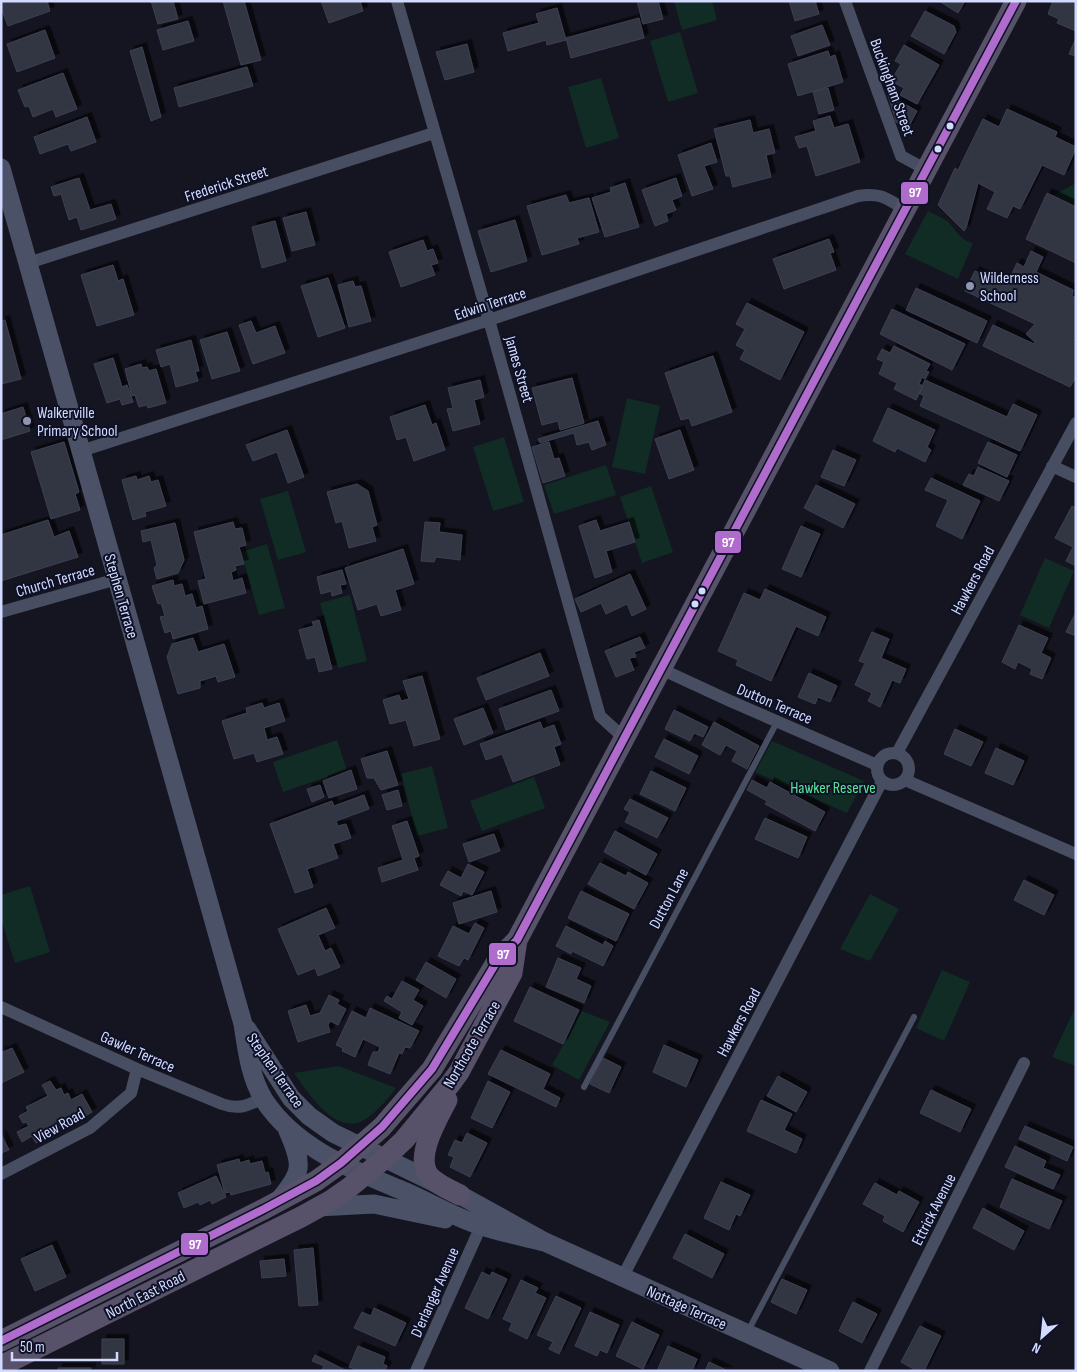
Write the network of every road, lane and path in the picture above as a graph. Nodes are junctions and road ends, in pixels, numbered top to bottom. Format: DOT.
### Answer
graph roads {
  1 [pos="396,1"];
  2 [pos="845,1"];
  3 [pos="1016,1"];
  4 [pos="434,134"];
  5 [pos="1,168"];
  6 [pos="927,170"];
  7 [pos="6,202"];
  8 [pos="906,210"];
  9 [pos="28,263"];
  10 [pos="489,320"];
  11 [pos="1076,423"];
  12 [pos="81,451"];
  13 [pos="1052,466"];
  14 [pos="1076,477"];
  15 [pos="118,579"];
  16 [pos="1,612"];
  17 [pos="661,669"];
  18 [pos="777,722"];
  19 [pos="623,737"];
  20 [pos="897,753"];
  21 [pos="877,766"];
  22 [pos="905,780"];
  23 [pos="882,781"];
  24 [pos="1076,854"];
  25 [pos="517,940"];
  26 [pos="1,1006"];
  27 [pos="914,1017"];
  28 [pos="243,1024"];
  29 [pos="1024,1063"];
  30 [pos="137,1069"];
  31 [pos="459,1072"];
  32 [pos="584,1087"];
  33 [pos="263,1098"];
  34 [pos="287,1128"];
  35 [pos="360,1147"];
  36 [pos="384,1160"];
  37 [pos="341,1163"];
  38 [pos="1,1174"];
  39 [pos="366,1176"];
  40 [pos="460,1195"];
  41 [pos="278,1201"];
  42 [pos="318,1207"];
  43 [pos="481,1226"];
  44 [pos="545,1242"];
  45 [pos="622,1278"];
  46 [pos="746,1334"];
  47 [pos="1,1341"];
  48 [pos="1,1366"];
  49 [pos="416,1371"];
  50 [pos="830,1371"];
  51 [pos="870,1371"];
  1 -- 4 [label="street, James Street"];
  2 -- 6 [label="street, Buckingham Street"];
  3 -- 6 [label="highway, Northcote Terrace"];
  4 -- 9 [label="street, Frederick Street"];
  4 -- 10 [label="street, James Street"];
  5 -- 7 [label="main road, Stephen Terrace"];
  6 -- 8 [label="highway, Northcote Terrace"];
  7 -- 9 [label="main road, Stephen Terrace"];
  8 -- 10 [label="street, Edwin Terrace"];
  8 -- 17 [label="highway, Northcote Terrace"];
  9 -- 12 [label="main road, Stephen Terrace"];
  10 -- 12 [label="street, Edwin Terrace"];
  10 -- 19 [label="street, James Street"];
  11 -- 13 [label="street, Hawkers Road"];
  12 -- 15 [label="main road, Stephen Terrace"];
  13 -- 14 [label="street"];
  13 -- 20 [label="street, Hawkers Road"];
  15 -- 16 [label="street, Church Terrace"];
  15 -- 28 [label="main road, Stephen Terrace"];
  17 -- 18 [label="street, Dutton Terrace"];
  17 -- 19 [label="highway, Northcote Terrace"];
  18 -- 21 [label="street, Dutton Terrace"];
  18 -- 32 [label="lane, Dutton Lane"];
  19 -- 25 [label="highway, Northcote Terrace"];
  20 -- 21 [label="street"];
  20 -- 22 [label="street"];
  21 -- 23 [label="street"];
  22 -- 23 [label="street"];
  22 -- 24 [label="street"];
  23 -- 45 [label="street, Hawkers Road"];
  25 -- 31 [label="highway, Northcote Terrace"];
  25 -- 35 [label="highway, Northcote Terrace"];
  26 -- 30 [label="street, Gawler Terrace"];
  27 -- 46 [label="lane"];
  28 -- 33 [label="main road, Stephen Terrace"];
  28 -- 35 [label="main road, Stephen Terrace"];
  29 -- 51 [label="street, Ettrick Avenue"];
  30 -- 33 [label="street, Gawler Terrace"];
  30 -- 38 [label="street, View Road"];
  31 -- 36 [label="highway, Northcote Terrace"];
  31 -- 40 [label="highway"];
  33 -- 34 [label="main road, Stephen Terrace"];
  34 -- 37 [label="main road, Stephen Terrace"];
  34 -- 41 [label="main road"];
  35 -- 36 [label="main road, Stephen Terrace"];
  35 -- 37 [label="highway, Northcote Terrace"];
  36 -- 39 [label="highway, Northcote Terrace"];
  36 -- 40 [label="main road, Nottage Terrace"];
  37 -- 39 [label="main road, Stephen Terrace"];
  37 -- 41 [label="highway, North East Road"];
  39 -- 42 [label="highway, North East Road"];
  39 -- 43 [label="main road, Nottage Terrace"];
  40 -- 44 [label="main road, Nottage Terrace"];
  41 -- 47 [label="highway, North East Road"];
  42 -- 43 [label="main road"];
  42 -- 48 [label="highway, North East Road"];
  43 -- 44 [label="main road, Nottage Terrace"];
  43 -- 49 [label="street, D'erlanger Avenue"];
  44 -- 45 [label="main road, Nottage Terrace"];
  45 -- 46 [label="main road, Nottage Terrace"];
  46 -- 50 [label="main road, Nottage Terrace"];
}
